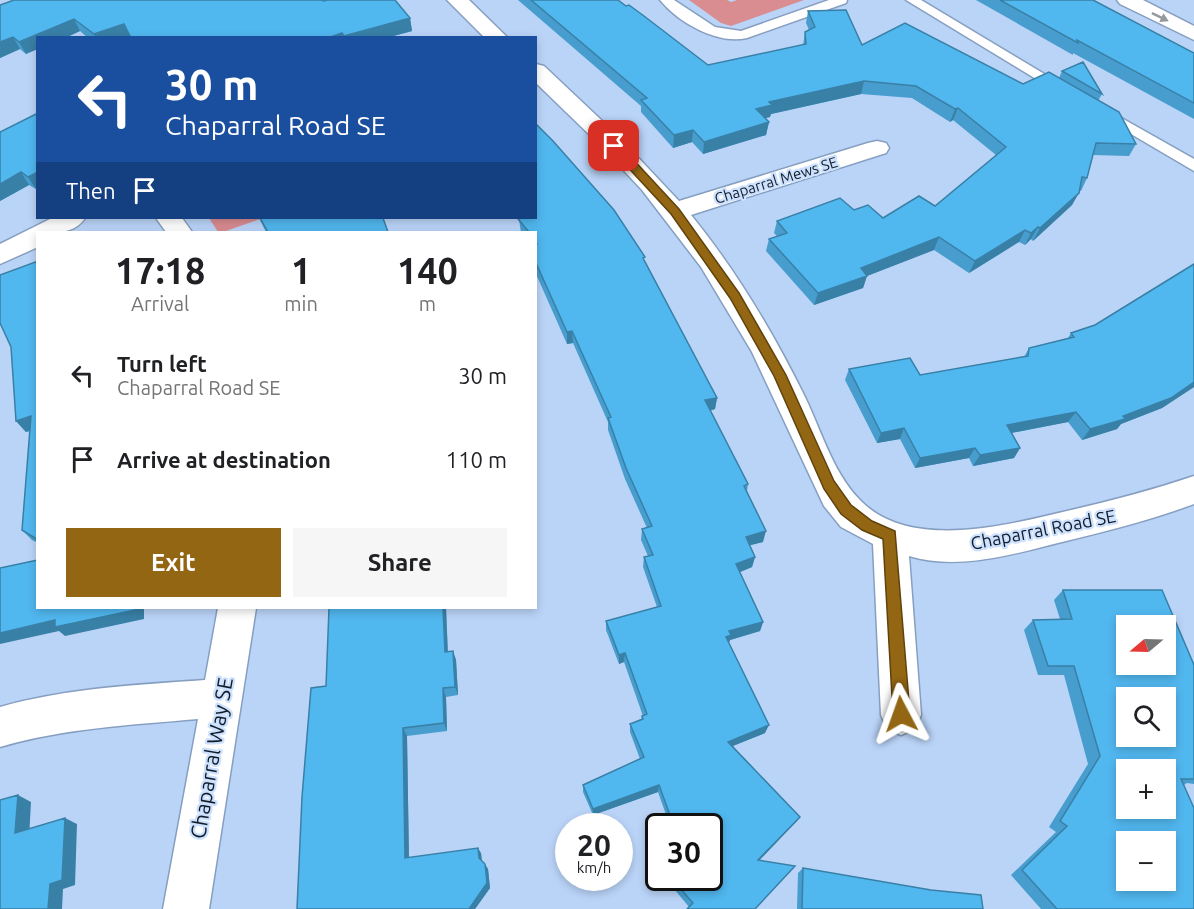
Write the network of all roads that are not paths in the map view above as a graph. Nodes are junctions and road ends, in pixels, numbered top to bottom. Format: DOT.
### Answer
graph roads {
  1 [pos="457,0"];
  2 [pos="666,0"];
  3 [pos="841,0"];
  4 [pos="912,0"];
  5 [pos="1127,0"];
  6 [pos="1194,34"];
  7 [pos="496,36"];
  8 [pos="537,72"];
  9 [pos="877,148"];
  10 [pos="1194,166"];
  11 [pos="675,211"];
  12 [pos="70,219"];
  13 [pos="47,231"];
  14 [pos="36,237"];
  15 [pos="0,255"];
  16 [pos="1194,490"];
  17 [pos="890,535"];
  18 [pos="237,609"];
  19 [pos="220,698"];
  20 [pos="901,714"];
  21 [pos="0,727"];
  22 [pos="186,909"];
  1 -- 7 [label="street"];
  2 -- 3 [label="lane"];
  4 -- 10 [label="lane"];
  5 -- 6 [label="street, one-way"];
  8 -- 11 [label="street, Chaparral Road SE"];
  9 -- 11 [label="street, Chaparral Mews SE"];
  11 -- 17 [label="street, Chaparral Road SE"];
  12 -- 13 [label="street"];
  14 -- 15 [label="street"];
  16 -- 17 [label="street, Chaparral Road SE"];
  17 -- 20 [label="street"];
  18 -- 19 [label="street, Chaparral Way SE"];
  19 -- 21 [label="street"];
  19 -- 22 [label="street, Chaparral Way SE"];
}
